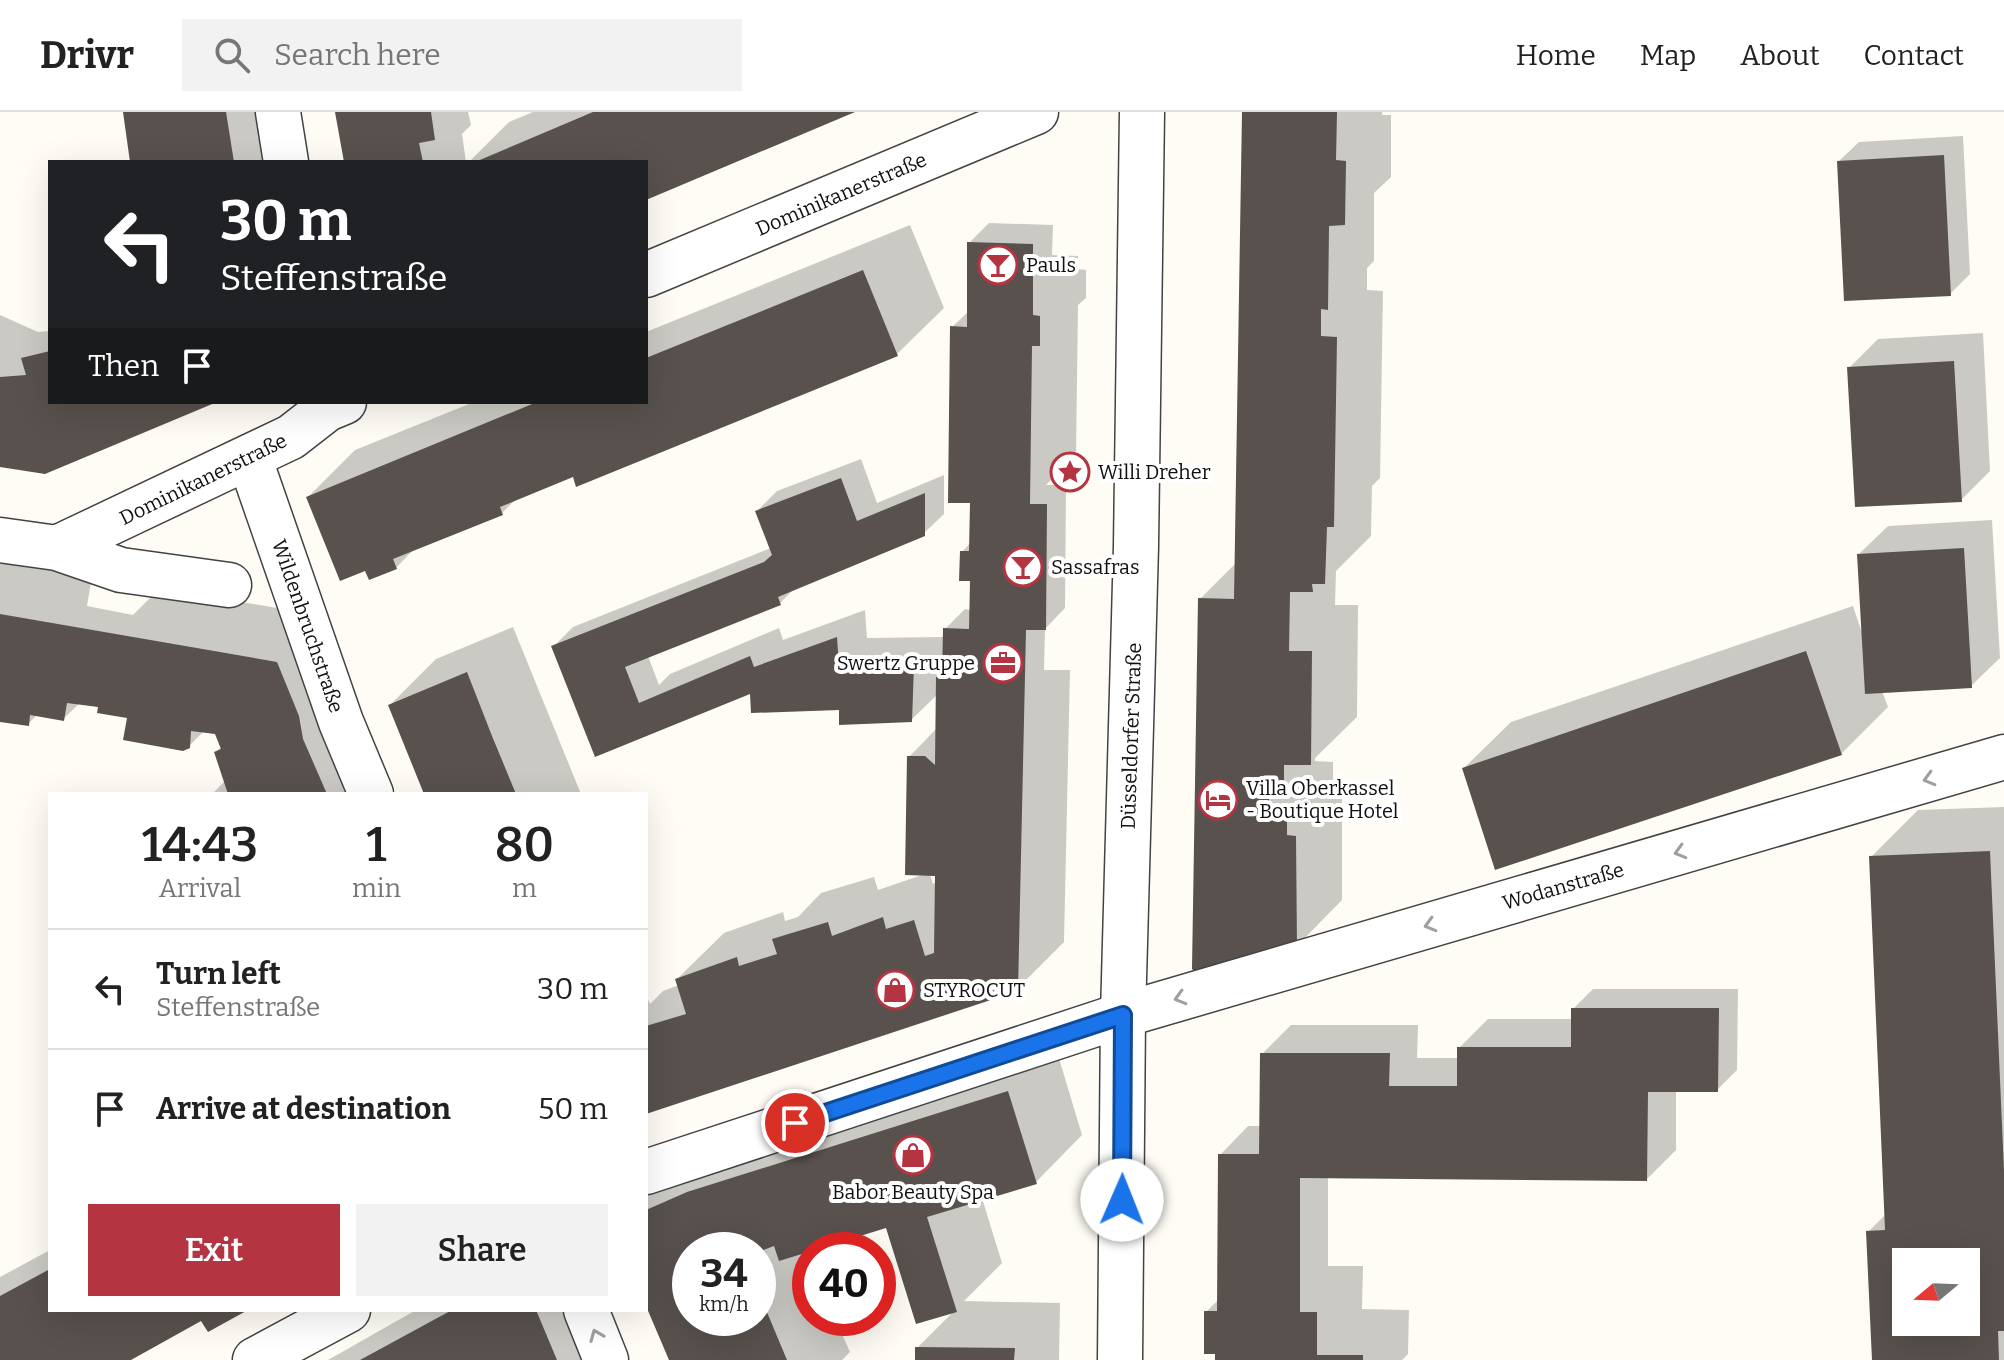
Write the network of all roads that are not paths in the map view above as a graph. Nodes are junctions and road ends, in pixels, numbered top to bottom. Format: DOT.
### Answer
graph roads {
  1 [pos="278,112"];
  2 [pos="1036,112"];
  3 [pos="1142,112"];
  4 [pos="286,160"];
  5 [pos="648,274"];
  6 [pos="332,404"];
  7 [pos="249,457"];
  8 [pos="0,540"];
  9 [pos="57,548"];
  10 [pos="229,585"];
  11 [pos="2004,757"];
  12 [pos="370,792"];
  13 [pos="1123,1015"];
  14 [pos="648,1171"];
  15 [pos="344,1312"];
  16 [pos="587,1312"];
  17 [pos="255,1360"];
  18 [pos="606,1360"];
  19 [pos="1120,1360"];
  1 -- 4 [label="street"];
  2 -- 5 [label="street, Dominikanerstraße"];
  3 -- 13 [label="street, Düsseldorfer Straße"];
  6 -- 7 [label="street, Dominikanerstraße"];
  7 -- 9 [label="street, Dominikanerstraße"];
  7 -- 12 [label="street, Wildenbruchstraße"];
  8 -- 9 [label="street"];
  9 -- 10 [label="street"];
  11 -- 13 [label="street, Wodanstraße, one-way"];
  13 -- 14 [label="street, Wodanstraße"];
  13 -- 19 [label="street, Düsseldorfer Straße"];
  15 -- 17 [label="street"];
  18 -- 16 [label="street, one-way"];
}
